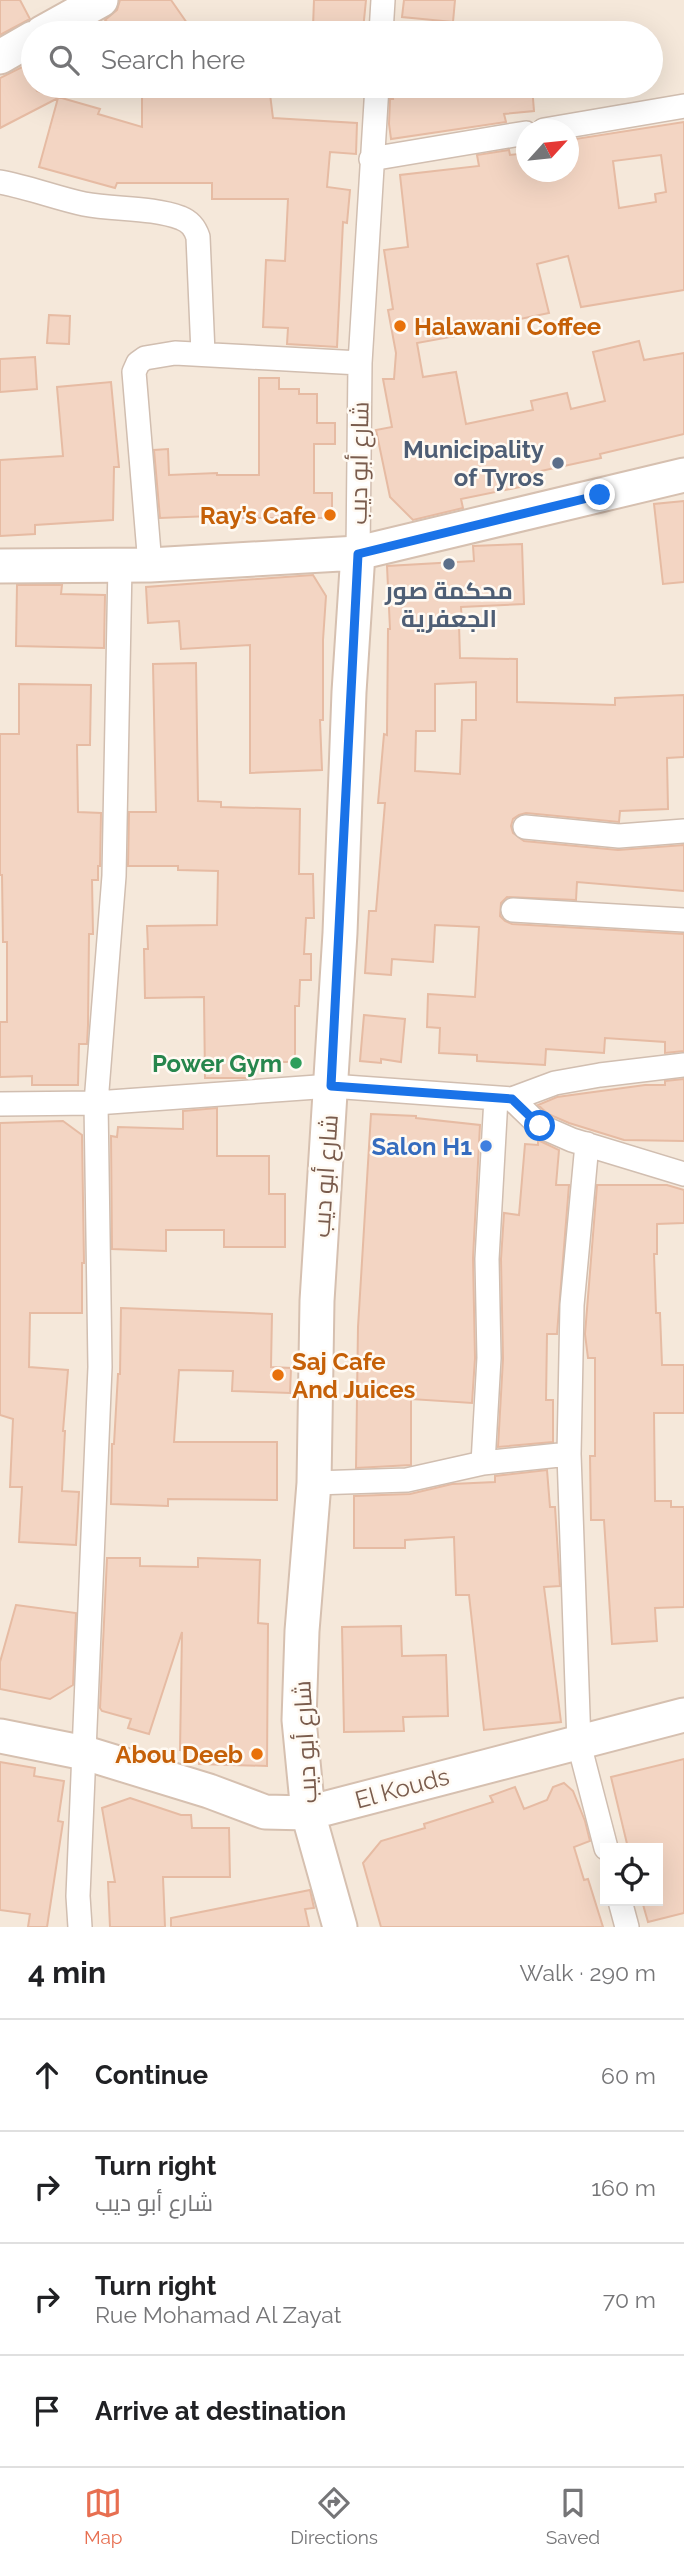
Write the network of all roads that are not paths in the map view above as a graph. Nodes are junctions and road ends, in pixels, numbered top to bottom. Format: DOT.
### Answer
graph roads {
  1 [pos="101,0"];
  2 [pos="383,0"];
  3 [pos="63,21"];
  4 [pos="382,21"];
  5 [pos="21,45"];
  6 [pos="0,57"];
  7 [pos="376,98"];
  8 [pos="684,106"];
  9 [pos="579,124"];
  10 [pos="516,134"];
  11 [pos="371,159"];
  12 [pos="0,181"];
  13 [pos="203,353"];
  14 [pos="360,363"];
  15 [pos="684,475"];
  16 [pos="358,554"];
  17 [pos="135,565"];
  18 [pos="0,566"];
  19 [pos="526,827"];
  20 [pos="684,831"];
  21 [pos="513,910"];
  22 [pos="684,920"];
  23 [pos="684,1065"];
  24 [pos="331,1086"];
  25 [pos="504,1099"];
  26 [pos="96,1103"];
  27 [pos="0,1104"];
  28 [pos="587,1144"];
  29 [pos="684,1174"];
  30 [pos="569,1454"];
  31 [pos="483,1463"];
  32 [pos="314,1483"];
  33 [pos="684,1715"];
  34 [pos="0,1736"];
  35 [pos="579,1744"];
  36 [pos="85,1753"];
  37 [pos="308,1812"];
  38 [pos="605,1843"];
  39 [pos="621,1906"];
  40 [pos="80,1927"];
  41 [pos="340,1927"];
  42 [pos="627,1927"];
  1 -- 3 [label="main road"];
  2 -- 4 [label="street"];
  5 -- 6 [label="main road"];
  7 -- 11 [label="street, شارع أبو ديب"];
  8 -- 9 [label="street"];
  10 -- 11 [label="street"];
  11 -- 14 [label="street, شارع أبو ديب"];
  12 -- 13 [label="street"];
  13 -- 14 [label="street"];
  13 -- 17 [label="street"];
  14 -- 16 [label="street, شارع أبو ديب"];
  15 -- 16 [label="main road"];
  16 -- 17 [label="main road"];
  16 -- 24 [label="main road, شارع أبو ديب"];
  17 -- 18 [label="main road"];
  17 -- 26 [label="street"];
  19 -- 20 [label="street"];
  21 -- 22 [label="street"];
  23 -- 25 [label="street"];
  24 -- 25 [label="street"];
  24 -- 26 [label="street"];
  24 -- 32 [label="main road, شارع أبو ديب"];
  25 -- 28 [label="street"];
  25 -- 31 [label="street"];
  26 -- 27 [label="street"];
  26 -- 36 [label="street"];
  28 -- 29 [label="street"];
  28 -- 30 [label="street"];
  30 -- 31 [label="street"];
  30 -- 35 [label="street"];
  31 -- 32 [label="street"];
  32 -- 37 [label="main road, شارع أبو ديب"];
  33 -- 35 [label="main road, El Kouds"];
  34 -- 36 [label="main road, El Kouds"];
  35 -- 37 [label="main road, El Kouds"];
  35 -- 38 [label="street"];
  36 -- 37 [label="main road, El Kouds"];
  36 -- 40 [label="street"];
  37 -- 41 [label="main road, شارع أبو ديب"];
  39 -- 42 [label="street"];
}
